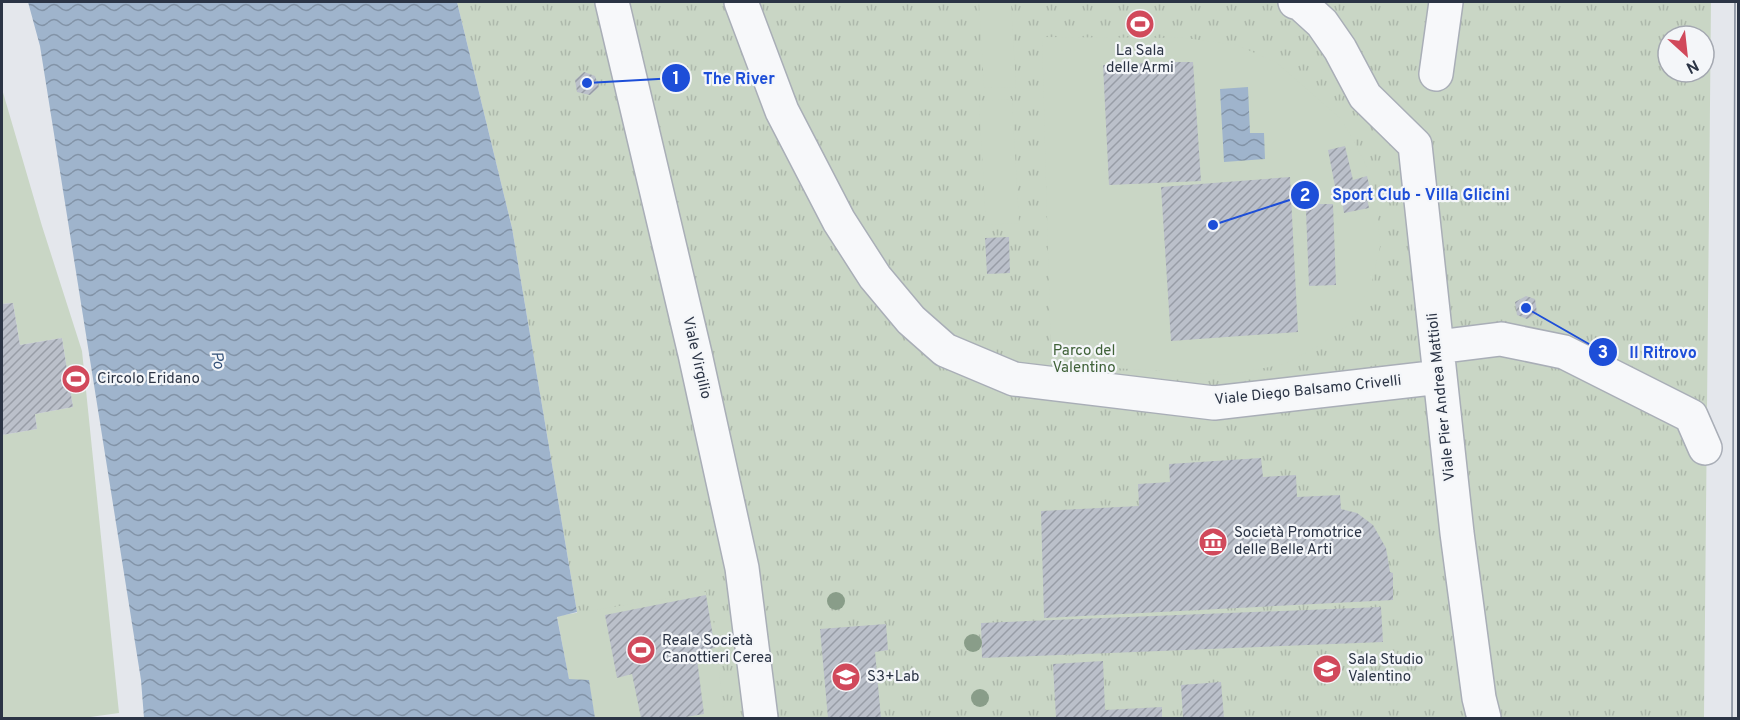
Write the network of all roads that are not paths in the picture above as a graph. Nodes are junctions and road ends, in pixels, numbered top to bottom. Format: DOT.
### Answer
graph roads {
  1 [pos="612,2"];
  2 [pos="741,2"];
  3 [pos="1302,2"];
  4 [pos="1446,2"];
  5 [pos="1436,74"];
  6 [pos="1438,362"];
  7 [pos="1705,448"];
  8 [pos="761,718"];
  9 [pos="1484,718"];
  1 -- 8 [label="street, Viale Virgilio"];
  2 -- 6 [label="street, Viale Diego Balsamo Crivelli"];
  3 -- 6 [label="street, Viale Pier Andrea Mattioli"];
  4 -- 5 [label="street"];
  6 -- 7 [label="street, Viale Diego Balsamo Crivelli"];
  6 -- 9 [label="street, Viale Pier Andrea Mattioli"];
}
